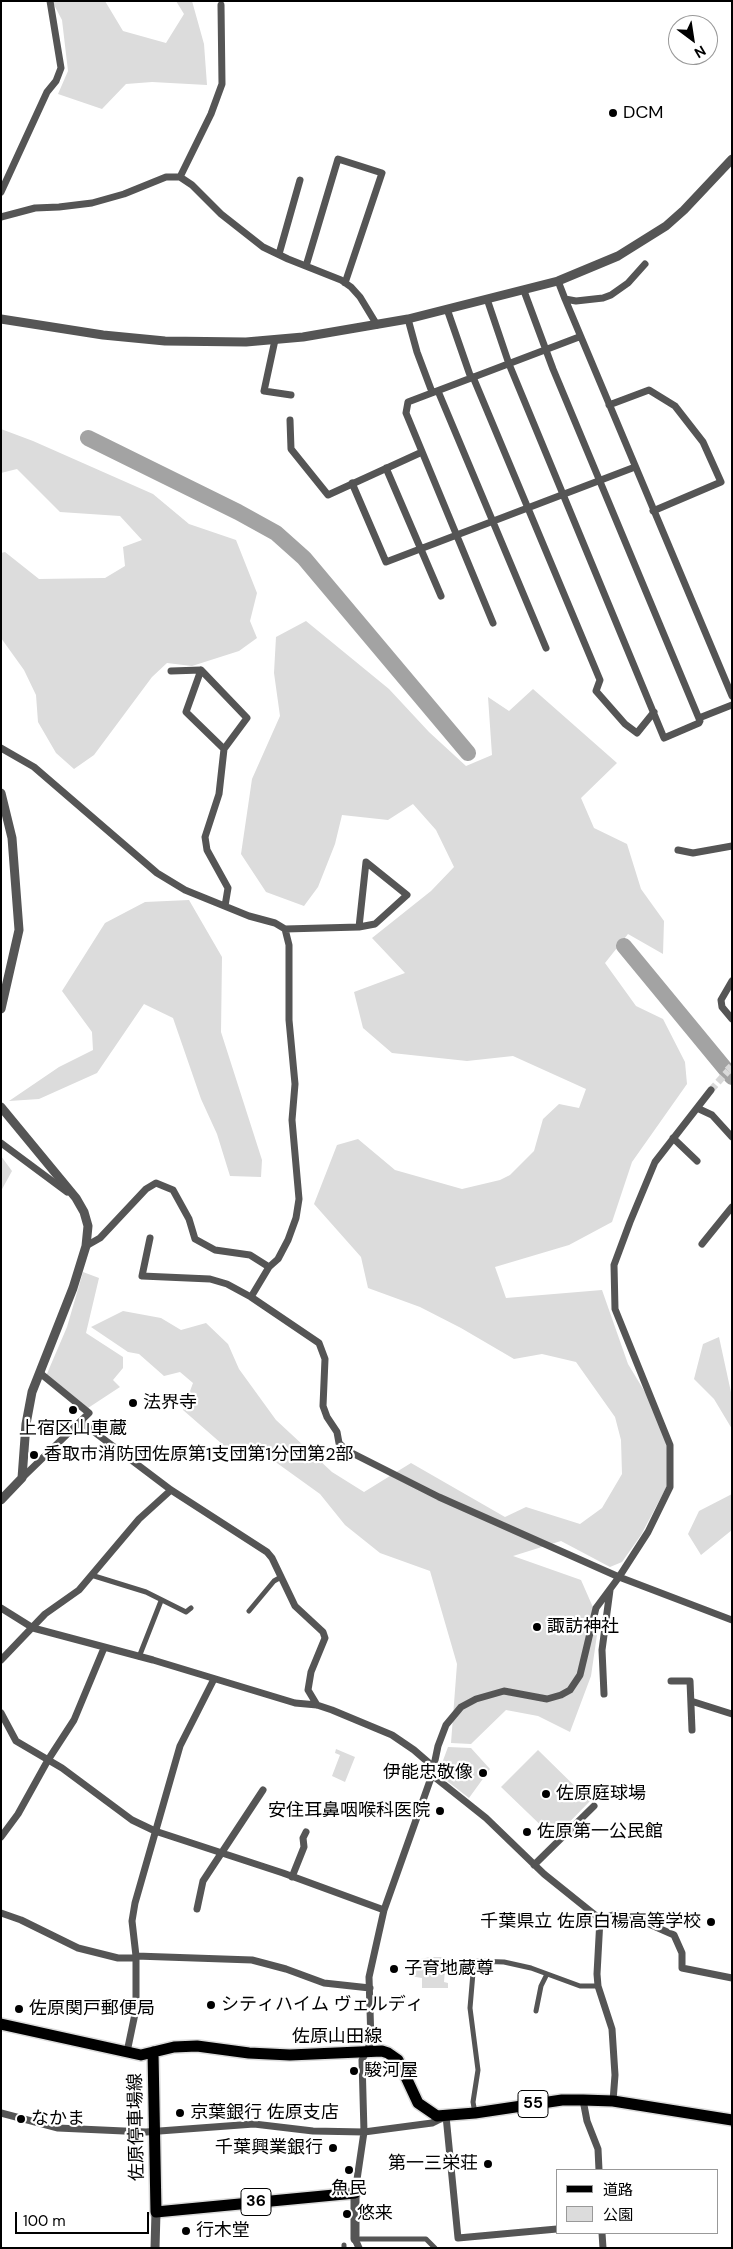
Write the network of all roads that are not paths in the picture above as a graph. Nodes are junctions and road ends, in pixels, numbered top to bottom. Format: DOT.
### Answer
graph roads {
  1 [pos="50,1"];
  2 [pos="221,5"];
  3 [pos="732,159"];
  4 [pos="180,178"];
  5 [pos="300,180"];
  6 [pos="1,192"];
  7 [pos="1,217"];
  8 [pos="279,254"];
  9 [pos="645,264"];
  10 [pos="306,266"];
  11 [pos="558,282"];
  12 [pos="345,283"];
  13 [pos="524,291"];
  14 [pos="487,299"];
  15 [pos="565,300"];
  16 [pos="447,310"];
  17 [pos="1,319"];
  18 [pos="408,319"];
  19 [pos="377,325"];
  20 [pos="579,337"];
  21 [pos="275,340"];
  22 [pos="546,350"];
  23 [pos="509,364"];
  24 [pos="472,378"];
  25 [pos="435,392"];
  26 [pos="292,395"];
  27 [pos="609,406"];
  28 [pos="290,420"];
  29 [pos="422,452"];
  30 [pos="635,467"];
  31 [pos="386,468"];
  32 [pos="600,480"];
  33 [pos="352,484"];
  34 [pos="563,495"];
  35 [pos="527,507"];
  36 [pos="653,511"];
  37 [pos="493,521"];
  38 [pos="456,535"];
  39 [pos="420,549"];
  40 [pos="441,596"];
  41 [pos="493,623"];
  42 [pos="546,648"];
  43 [pos="202,670"];
  44 [pos="171,671"];
  45 [pos="732,696"];
  46 [pos="732,705"];
  47 [pos="654,712"];
  48 [pos="699,718"];
  49 [pos="1,748"];
  50 [pos="224,749"];
  51 [pos="1,794"];
  52 [pos="732,846"];
  53 [pos="678,850"];
  54 [pos="226,906"];
  55 [pos="359,927"];
  56 [pos="285,929"];
  57 [pos="732,981"];
  58 [pos="1,1009"];
  59 [pos="732,1019"];
  60 [pos="711,1090"];
  61 [pos="1,1108"];
  62 [pos="697,1108"];
  63 [pos="732,1137"];
  64 [pos="673,1138"];
  65 [pos="1,1143"];
  66 [pos="697,1161"];
  67 [pos="76,1198"];
  68 [pos="732,1208"];
  69 [pos="150,1238"];
  70 [pos="702,1244"];
  71 [pos="86,1246"];
  72 [pos="269,1267"];
  73 [pos="251,1297"];
  74 [pos="40,1373"];
  75 [pos="81,1422"];
  76 [pos="22,1478"];
  77 [pos="171,1490"];
  78 [pos="1,1500"];
  79 [pos="91,1575"];
  80 [pos="281,1577"];
  81 [pos="619,1577"];
  82 [pos="610,1589"];
  83 [pos="161,1601"];
  84 [pos="1,1608"];
  85 [pos="191,1608"];
  86 [pos="249,1611"];
  87 [pos="732,1620"];
  88 [pos="33,1628"];
  89 [pos="104,1648"];
  90 [pos="139,1657"];
  91 [pos="1,1660"];
  92 [pos="214,1679"];
  93 [pos="671,1681"];
  94 [pos="604,1694"];
  95 [pos="691,1701"];
  96 [pos="317,1705"];
  97 [pos="1,1713"];
  98 [pos="732,1714"];
  99 [pos="692,1730"];
  100 [pos="48,1760"];
  101 [pos="432,1772"];
  102 [pos="263,1790"];
  103 [pos="594,1806"];
  104 [pos="155,1831"];
  105 [pos="306,1832"];
  106 [pos="1,1837"];
  107 [pos="222,1854"];
  108 [pos="534,1865"];
  109 [pos="292,1877"];
  110 [pos="197,1909"];
  111 [pos="384,1910"];
  112 [pos="1,1913"];
  113 [pos="600,1919"];
  114 [pos="136,1957"];
  115 [pos="547,1974"];
  116 [pos="732,1978"];
  117 [pos="598,1986"];
  118 [pos="370,1988"];
  119 [pos="536,2011"];
  120 [pos="1,2024"];
  121 [pos="367,2050"];
  122 [pos="127,2052"];
  123 [pos="153,2052"];
  124 [pos="583,2100"];
  125 [pos="613,2101"];
  126 [pos="1,2113"];
  127 [pos="475,2113"];
  128 [pos="446,2116"];
  129 [pos="732,2120"];
  130 [pos="154,2131"];
  131 [pos="364,2132"];
  132 [pos="599,2169"];
  133 [pos="355,2193"];
  134 [pos="156,2212"];
  135 [pos="556,2229"];
  136 [pos="602,2234"];
  137 [pos="458,2238"];
  138 [pos="357,2243"];
  139 [pos="458,2247"];
  140 [pos="155,2248"];
  141 [pos="435,2248"];
  142 [pos="603,2248"];
  1 -- 6 [label="street"];
  2 -- 4 [label="street"];
  3 -- 11 [label="street"];
  4 -- 7 [label="street"];
  4 -- 8 [label="street"];
  5 -- 8 [label="street"];
  8 -- 10 [label="street"];
  9 -- 15 [label="street"];
  10 -- 12 [label="street"];
  10 -- 12 [label="street"];
  11 -- 13 [label="street"];
  11 -- 15 [label="street"];
  12 -- 19 [label="street"];
  13 -- 14 [label="street"];
  13 -- 22 [label="street"];
  14 -- 16 [label="street"];
  14 -- 23 [label="street"];
  15 -- 20 [label="street"];
  16 -- 18 [label="street"];
  16 -- 24 [label="street"];
  17 -- 21 [label="street"];
  18 -- 19 [label="street"];
  18 -- 25 [label="street"];
  19 -- 21 [label="street"];
  20 -- 22 [label="street"];
  20 -- 27 [label="street"];
  21 -- 26 [label="street"];
  22 -- 23 [label="street"];
  22 -- 32 [label="street"];
  23 -- 24 [label="street"];
  23 -- 34 [label="street"];
  24 -- 25 [label="street"];
  24 -- 35 [label="street"];
  25 -- 29 [label="street"];
  25 -- 37 [label="street"];
  27 -- 30 [label="street"];
  27 -- 36 [label="street"];
  28 -- 33 [label="street"];
  29 -- 31 [label="street"];
  29 -- 38 [label="street"];
  30 -- 32 [label="street"];
  30 -- 36 [label="street"];
  31 -- 33 [label="street"];
  31 -- 39 [label="street"];
  32 -- 34 [label="street"];
  32 -- 48 [label="street"];
  33 -- 39 [label="street"];
  34 -- 35 [label="street"];
  34 -- 47 [label="street"];
  35 -- 37 [label="street"];
  35 -- 47 [label="street"];
  36 -- 45 [label="street"];
  37 -- 38 [label="street"];
  37 -- 42 [label="street"];
  38 -- 39 [label="street"];
  38 -- 41 [label="street"];
  39 -- 40 [label="street"];
  43 -- 44 [label="street"];
  43 -- 50 [label="street"];
  43 -- 50 [label="street"];
  46 -- 48 [label="street"];
  47 -- 48 [label="street"];
  49 -- 54 [label="street"];
  50 -- 54 [label="street"];
  51 -- 58 [label="street"];
  52 -- 53 [label="street"];
  54 -- 56 [label="street"];
  55 -- 55 [label="street"];
  55 -- 56 [label="street"];
  56 -- 72 [label="street"];
  57 -- 59 [label="street"];
  60 -- 62 [label="street"];
  61 -- 67 [label="street"];
  62 -- 63 [label="street"];
  62 -- 64 [label="street"];
  64 -- 66 [label="street"];
  64 -- 81 [label="street"];
  65 -- 67 [label="street"];
  67 -- 71 [label="street"];
  68 -- 70 [label="street"];
  69 -- 73 [label="street"];
  71 -- 72 [label="street"];
  71 -- 74 [label="street"];
  72 -- 73 [label="street"];
  73 -- 81 [label="street"];
  74 -- 75 [label="street"];
  74 -- 76 [label="street"];
  75 -- 76 [label="street"];
  75 -- 77 [label="street"];
  76 -- 78 [label="street"];
  77 -- 79 [label="street"];
  77 -- 80 [label="street"];
  79 -- 83 [label="street"];
  79 -- 88 [label="street"];
  80 -- 86 [label="street"];
  80 -- 96 [label="street"];
  81 -- 82 [label="street"];
  81 -- 87 [label="street"];
  82 -- 94 [label="street"];
  82 -- 101 [label="street"];
  83 -- 85 [label="street"];
  83 -- 90 [label="street"];
  84 -- 88 [label="street"];
  88 -- 89 [label="street"];
  88 -- 91 [label="street"];
  89 -- 90 [label="street"];
  89 -- 100 [label="street"];
  90 -- 92 [label="street"];
  92 -- 96 [label="street"];
  92 -- 104 [label="street"];
  93 -- 95 [label="street"];
  95 -- 98 [label="street"];
  95 -- 99 [label="street"];
  96 -- 101 [label="street"];
  97 -- 100 [label="street"];
  100 -- 104 [label="street"];
  100 -- 106 [label="street"];
  101 -- 108 [label="street"];
  101 -- 111 [label="street"];
  102 -- 107 [label="street"];
  103 -- 108 [label="street"];
  104 -- 107 [label="street"];
  104 -- 114 [label="street"];
  105 -- 109 [label="street"];
  107 -- 109 [label="street"];
  107 -- 110 [label="street"];
  108 -- 113 [label="street"];
  109 -- 111 [label="street"];
  111 -- 118 [label="street"];
  112 -- 114 [label="street"];
  113 -- 116 [label="street"];
  113 -- 117 [label="street"];
  114 -- 118 [label="street"];
  114 -- 122 [label="street"];
  115 -- 117 [label="street"];
  115 -- 119 [label="street"];
  115 -- 127 [label="street"];
  117 -- 125 [label="street"];
  118 -- 121 [label="street"];
  120 -- 122 [label="main road, 佐原山田線 / 55"];
  121 -- 123 [label="main road, 佐原山田線 / 55"];
  121 -- 128 [label="main road, 佐原山田線 / 55"];
  121 -- 131 [label="street"];
  122 -- 123 [label="main road, 佐原山田線 / 55"];
  123 -- 130 [label="main road, 佐原停車場線"];
  124 -- 125 [label="main road, 佐原山田線 / 55"];
  124 -- 127 [label="main road, 佐原山田線 / 55"];
  124 -- 132 [label="street"];
  125 -- 129 [label="main road, 佐原山田線 / 55"];
  126 -- 130 [label="street"];
  127 -- 128 [label="main road, 佐原山田線 / 55"];
  128 -- 131 [label="street"];
  128 -- 137 [label="street"];
  130 -- 131 [label="street"];
  130 -- 134 [label="main road, 佐原停車場線"];
  131 -- 133 [label="street"];
  133 -- 134 [label="main road, 36"];
  133 -- 138 [label="street"];
  134 -- 140 [label="street"];
  135 -- 137 [label="street"];
  136 -- 142 [label="street"];
  137 -- 139 [label="street"];
  138 -- 141 [label="street"];
}
